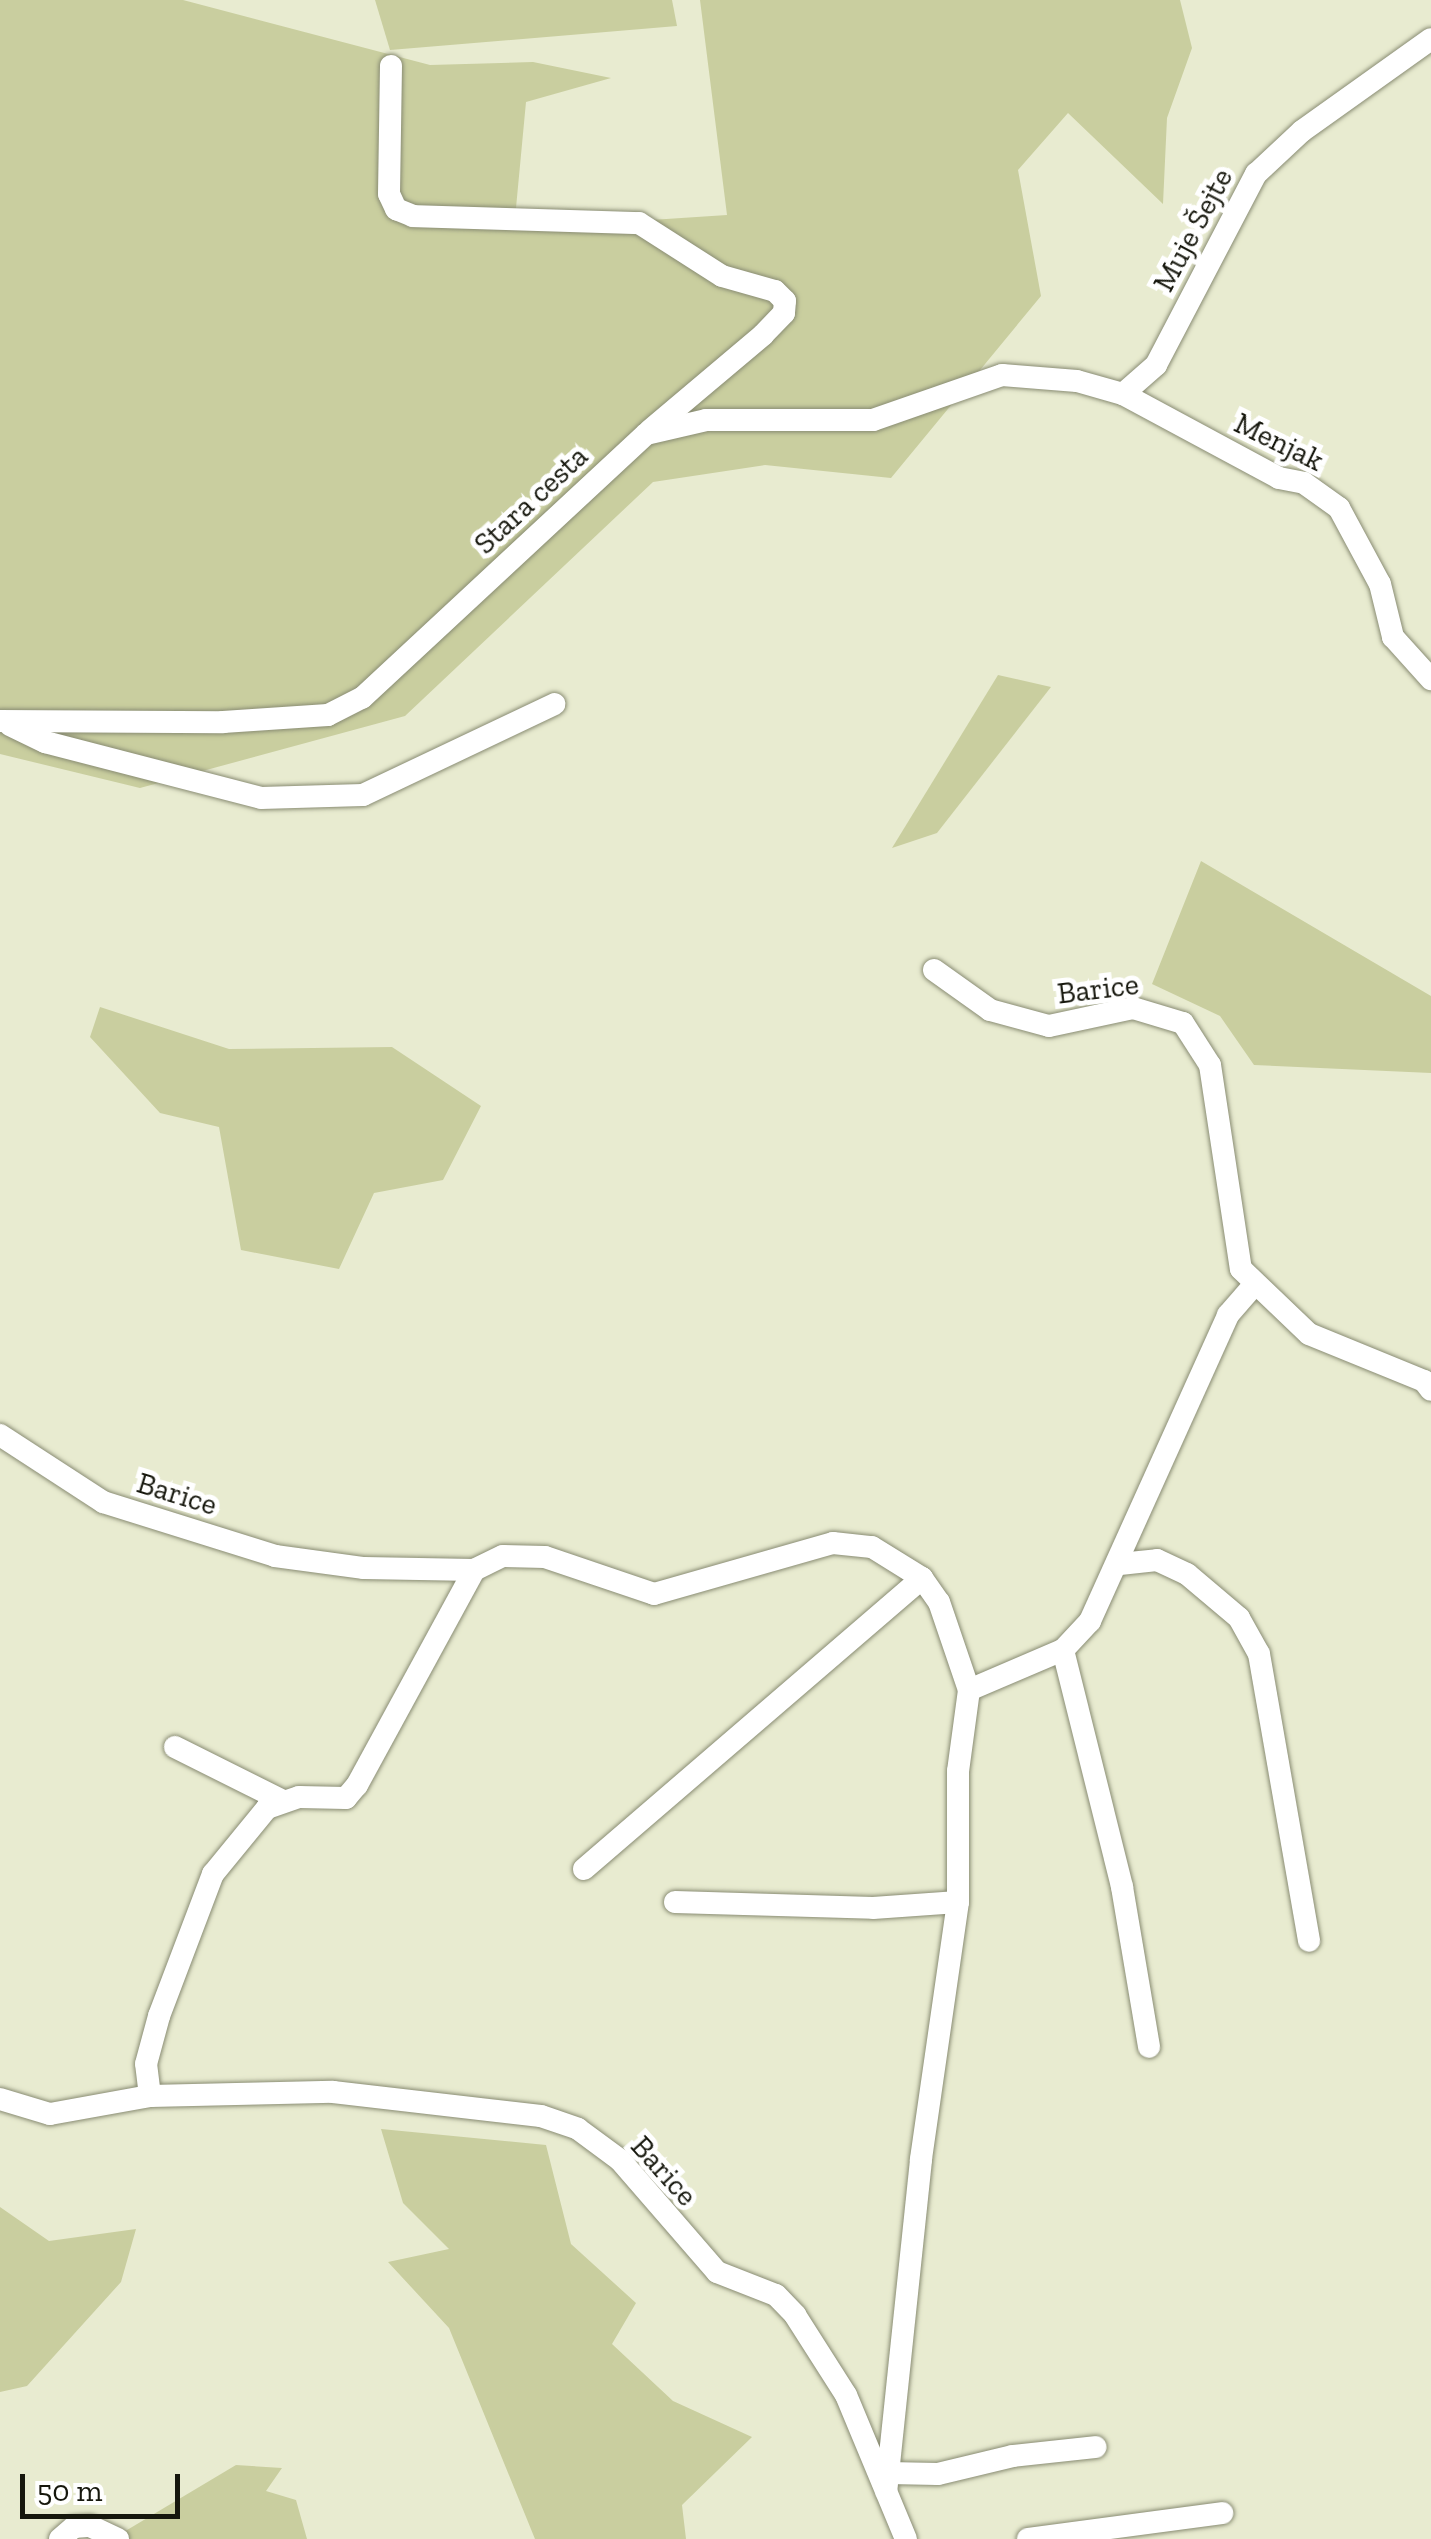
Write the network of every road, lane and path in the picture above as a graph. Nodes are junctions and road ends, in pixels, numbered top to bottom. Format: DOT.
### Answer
graph roads {
  1 [pos="1431,39"];
  2 [pos="391,66"];
  3 [pos="1123,394"];
  4 [pos="646,434"];
  5 [pos="1431,679"];
  6 [pos="555,704"];
  7 [pos="4,722"];
  8 [pos="934,970"];
  9 [pos="1253,1286"];
  10 [pos="1431,1390"];
  11 [pos="0,1435"];
  12 [pos="1120,1564"];
  13 [pos="474,1570"];
  14 [pos="922,1578"];
  15 [pos="1063,1650"];
  16 [pos="969,1690"];
  17 [pos="175,1747"];
  18 [pos="281,1800"];
  19 [pos="584,1870"];
  20 [pos="675,1902"];
  21 [pos="958,1902"];
  22 [pos="1308,1940"];
  23 [pos="1149,2047"];
  24 [pos="150,2096"];
  25 [pos="0,2100"];
  26 [pos="1096,2447"];
  27 [pos="887,2482"];
  28 [pos="1222,2513"];
  29 [pos="60,2539"];
  30 [pos="118,2539"];
  31 [pos="906,2539"];
  32 [pos="1028,2539"];
  1 -- 3 [label="street, Muje Šejte"];
  2 -- 4 [label="street"];
  3 -- 4 [label="street, Stara cesta"];
  3 -- 5 [label="street, Menjak"];
  4 -- 7 [label="street, Stara cesta"];
  6 -- 7 [label="street, Stara cesta"];
  8 -- 9 [label="street, Barice"];
  9 -- 10 [label="street, Barice"];
  9 -- 12 [label="street"];
  11 -- 13 [label="street, Barice"];
  12 -- 15 [label="street"];
  12 -- 22 [label="street"];
  13 -- 14 [label="street, Barice"];
  13 -- 18 [label="street"];
  14 -- 16 [label="street, Barice"];
  14 -- 19 [label="street"];
  15 -- 16 [label="street"];
  15 -- 23 [label="street"];
  16 -- 21 [label="street, Barice"];
  17 -- 18 [label="street"];
  18 -- 24 [label="street"];
  20 -- 21 [label="street"];
  21 -- 27 [label="street, Barice"];
  24 -- 25 [label="street, Barice"];
  24 -- 27 [label="street, Barice"];
  26 -- 27 [label="street"];
  27 -- 31 [label="street, Barice"];
  28 -- 32 [label="street"];
  29 -- 30 [label="street"];
}
